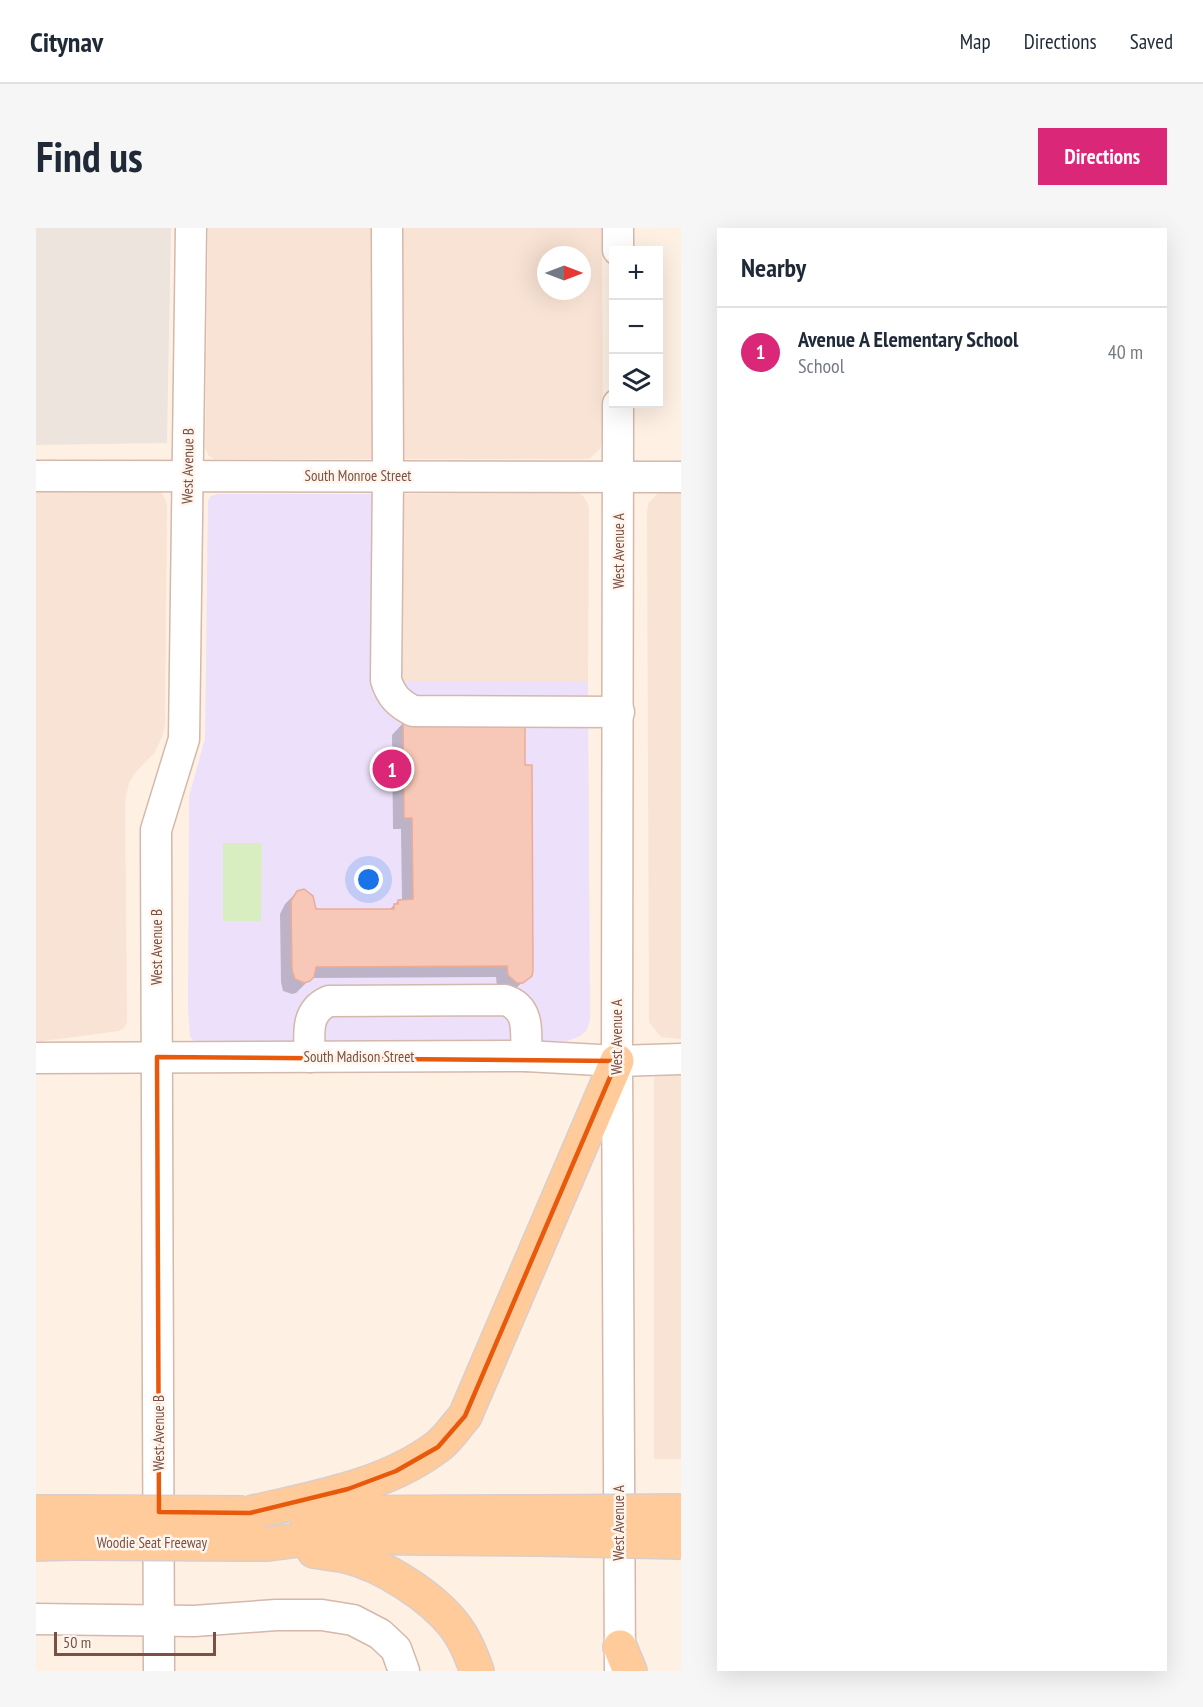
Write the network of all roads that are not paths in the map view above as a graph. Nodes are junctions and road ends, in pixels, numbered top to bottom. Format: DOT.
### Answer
graph roads {
  1 [pos="191,228"];
  2 [pos="387,228"];
  3 [pos="618,228"];
  4 [pos="618,246"];
  5 [pos="618,408"];
  6 [pos="188,475"];
  7 [pos="36,476"];
  8 [pos="388,477"];
  9 [pos="619,477"];
  10 [pos="681,477"];
  11 [pos="619,712"];
  12 [pos="526,1056"];
  13 [pos="157,1057"];
  14 [pos="310,1057"];
  15 [pos="36,1058"];
  16 [pos="681,1059"];
  17 [pos="617,1061"];
  18 [pos="681,1511"];
  19 [pos="36,1512"];
  20 [pos="537,1525"];
  21 [pos="74,1528"];
  22 [pos="252,1528"];
  23 [pos="681,1542"];
  24 [pos="36,1544"];
  25 [pos="36,1619"];
  26 [pos="159,1621"];
  27 [pos="623,1663"];
  28 [pos="159,1671"];
  29 [pos="404,1671"];
  30 [pos="477,1671"];
  1 -- 6 [label="street, West Avenue B"];
  2 -- 8 [label="street"];
  3 -- 4 [label="street"];
  5 -- 9 [label="street, West Avenue A"];
  6 -- 7 [label="street, South Monroe Street"];
  6 -- 8 [label="street, South Monroe Street"];
  6 -- 13 [label="street, West Avenue B"];
  8 -- 9 [label="street, South Monroe Street"];
  8 -- 11 [label="street"];
  9 -- 10 [label="street, South Monroe Street"];
  9 -- 11 [label="street, West Avenue A"];
  11 -- 17 [label="street, West Avenue A"];
  12 -- 14 [label="street, South Madison Street"];
  12 -- 14 [label="street"];
  12 -- 17 [label="street, South Madison Street"];
  13 -- 14 [label="street, South Madison Street"];
  13 -- 15 [label="street, South Madison Street"];
  13 -- 26 [label="street, West Avenue B"];
  16 -- 17 [label="street, South Madison Street"];
  17 -- 22 [label="main road"];
  17 -- 27 [label="street, West Avenue A"];
  18 -- 20 [label="main road, bridge"];
  19 -- 21 [label="main road, Woodie Seat Freeway"];
  20 -- 22 [label="main road"];
  20 -- 23 [label="main road, bridge"];
  21 -- 22 [label="main road, Woodie Seat Freeway, bridge"];
  21 -- 24 [label="main road, Woodie Seat Freeway"];
  22 -- 30 [label="main road"];
  25 -- 26 [label="street"];
  26 -- 28 [label="street, West Avenue B"];
  26 -- 29 [label="street"];
}
